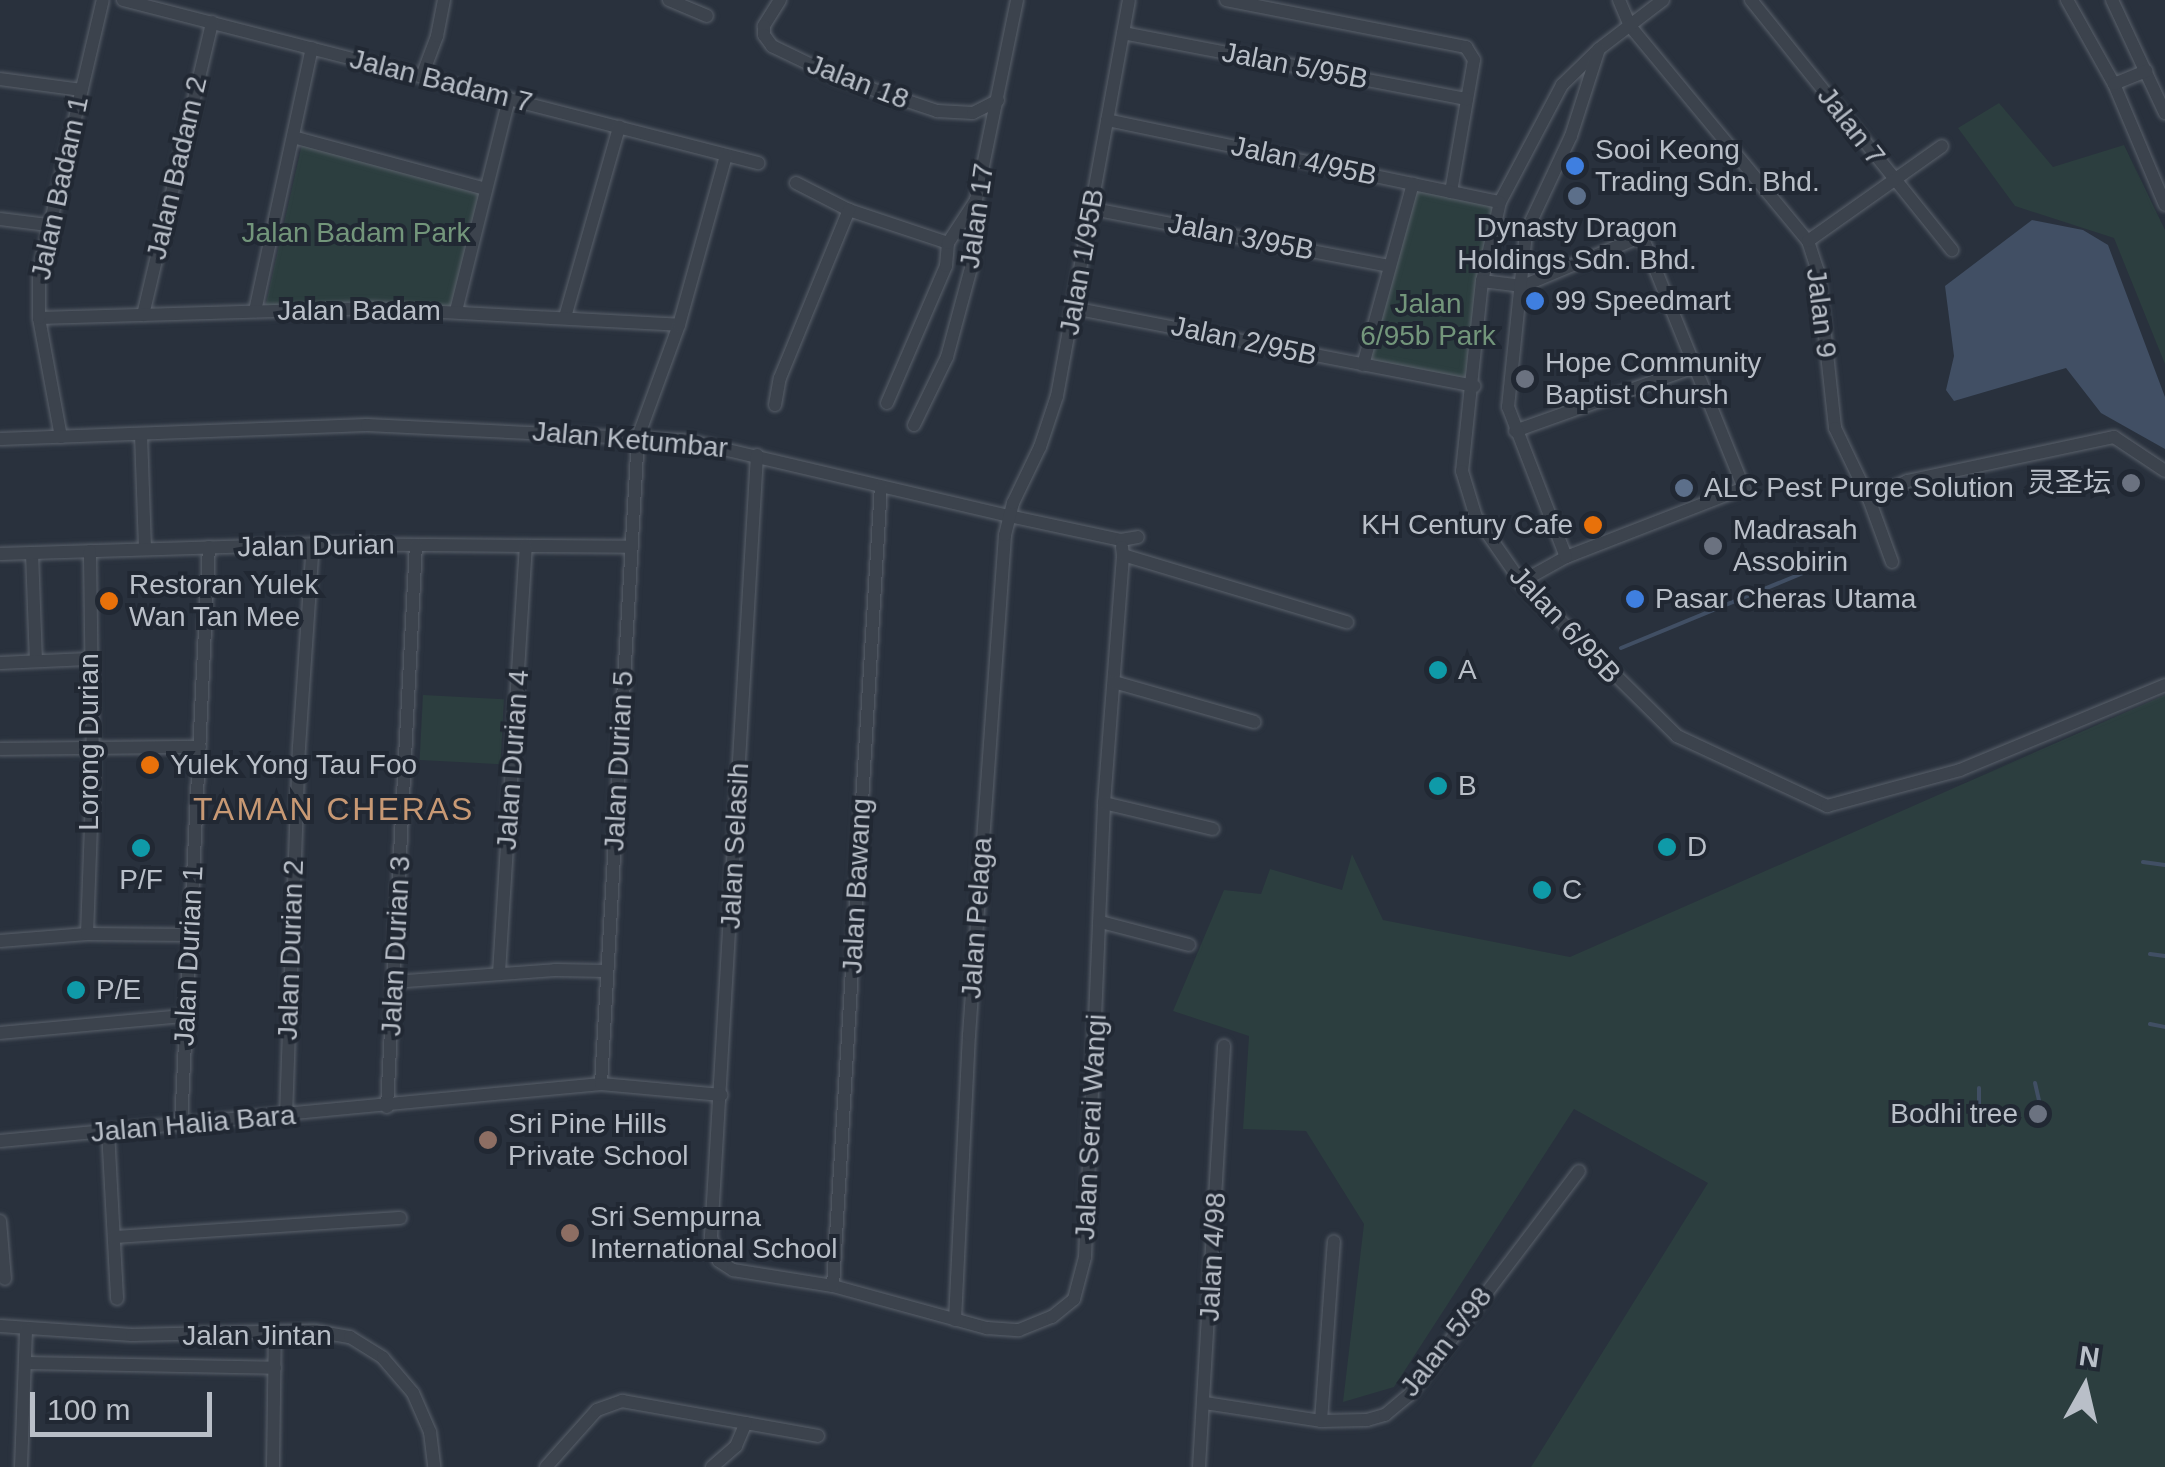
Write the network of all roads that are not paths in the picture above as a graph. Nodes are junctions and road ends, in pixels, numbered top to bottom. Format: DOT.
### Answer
graph roads {
  1 [pos="102,0"];
  2 [pos="123,0"];
  3 [pos="444,0"];
  4 [pos="670,0"];
  5 [pos="1017,0"];
  6 [pos="1130,0"];
  7 [pos="1226,0"];
  8 [pos="1619,0"];
  9 [pos="1663,0"];
  10 [pos="1751,0"];
  11 [pos="2068,0"];
  12 [pos="2112,0"];
  13 [pos="777,1"];
  14 [pos="706,16"];
  15 [pos="212,22"];
  16 [pos="1630,26"];
  17 [pos="1123,33"];
  18 [pos="312,48"];
  19 [pos="1599,48"];
  20 [pos="2146,71"];
  21 [pos="422,76"];
  22 [pos="0,80"];
  23 [pos="2114,84"];
  24 [pos="81,90"];
  25 [pos="509,98"];
  26 [pos="1468,99"];
  27 [pos="998,100"];
  28 [pos="2165,113"];
  29 [pos="1108,120"];
  30 [pos="619,127"];
  31 [pos="293,138"];
  32 [pos="1942,146"];
  33 [pos="726,155"];
  34 [pos="758,163"];
  35 [pos="1894,179"];
  36 [pos="796,183"];
  37 [pos="1413,184"];
  38 [pos="486,189"];
  39 [pos="1451,192"];
  40 [pos="976,200"];
  41 [pos="1500,202"];
  42 [pos="2165,205"];
  43 [pos="1093,209"];
  44 [pos="848,210"];
  45 [pos="0,219"];
  46 [pos="48,225"];
  47 [pos="1808,241"];
  48 [pos="948,243"];
  49 [pos="1952,250"];
  50 [pos="1389,266"];
  51 [pos="1482,282"];
  52 [pos="1523,286"];
  53 [pos="1073,308"];
  54 [pos="256,312"];
  55 [pos="456,312"];
  56 [pos="142,315"];
  57 [pos="40,318"];
  58 [pos="565,318"];
  59 [pos="678,325"];
  60 [pos="1363,365"];
  61 [pos="1695,367"];
  62 [pos="1474,386"];
  63 [pos="887,403"];
  64 [pos="775,404"];
  65 [pos="914,424"];
  66 [pos="1515,432"];
  67 [pos="140,434"];
  68 [pos="61,437"];
  69 [pos="638,437"];
  70 [pos="0,439"];
  71 [pos="757,455"];
  72 [pos="2165,471"];
  73 [pos="881,486"];
  74 [pos="1869,499"];
  75 [pos="1009,516"];
  76 [pos="1138,538"];
  77 [pos="313,544"];
  78 [pos="416,545"];
  79 [pos="526,546"];
  80 [pos="209,547"];
  81 [pos="1122,547"];
  82 [pos="632,548"];
  83 [pos="144,549"];
  84 [pos="90,551"];
  85 [pos="32,553"];
  86 [pos="0,554"];
  87 [pos="1566,558"];
  88 [pos="1892,562"];
  89 [pos="1521,582"];
  90 [pos="1347,622"];
  91 [pos="88,659"];
  92 [pos="36,661"];
  93 [pos="0,663"];
  94 [pos="1114,682"];
  95 [pos="2165,684"];
  96 [pos="1254,722"];
  97 [pos="91,747"];
  98 [pos="200,747"];
  99 [pos="0,749"];
  100 [pos="1104,803"];
  101 [pos="1212,830"];
  102 [pos="1101,922"];
  103 [pos="87,934"];
  104 [pos="190,935"];
  105 [pos="0,941"];
  106 [pos="1189,946"];
  107 [pos="607,972"];
  108 [pos="499,973"];
  109 [pos="394,982"];
  110 [pos="186,1016"];
  111 [pos="0,1033"];
  112 [pos="1224,1046"];
  113 [pos="600,1084"];
  114 [pos="721,1095"];
  115 [pos="387,1106"];
  116 [pos="286,1116"];
  117 [pos="182,1124"];
  118 [pos="108,1131"];
  119 [pos="0,1140"];
  120 [pos="1579,1171"];
  121 [pos="400,1218"];
  122 [pos="0,1222"];
  123 [pos="114,1237"];
  124 [pos="710,1237"];
  125 [pos="1334,1241"];
  126 [pos="5,1279"];
  127 [pos="833,1286"];
  128 [pos="117,1299"];
  129 [pos="955,1320"];
  130 [pos="0,1326"];
  131 [pos="26,1329"];
  132 [pos="275,1332"];
  133 [pos="25,1362"];
  134 [pos="275,1368"];
  135 [pos="1205,1403"];
  136 [pos="1321,1421"];
  137 [pos="746,1423"];
  138 [pos="818,1436"];
  139 [pos="21,1467"];
  140 [pos="274,1467"];
  141 [pos="434,1467"];
  142 [pos="546,1467"];
  143 [pos="712,1467"];
  144 [pos="1200,1467"];
  1 -- 24 [label="street, Jalan Badam 1"];
  2 -- 15 [label="street, Jalan Badam 7"];
  3 -- 21 [label="street"];
  4 -- 14 [label="street"];
  5 -- 27 [label="street, Jalan 17"];
  6 -- 17 [label="street, Jalan 1/95B"];
  7 -- 26 [label="street"];
  8 -- 16 [label="street, Jalan 9"];
  9 -- 16 [label="street, Jalan 6/95B"];
  10 -- 35 [label="street, Jalan 7"];
  11 -- 23 [label="street"];
  12 -- 20 [label="street"];
  13 -- 27 [label="street, Jalan 18"];
  15 -- 18 [label="street, Jalan Badam 7"];
  15 -- 56 [label="street, Jalan Badam 2"];
  16 -- 19 [label="street, Jalan 6/95B"];
  16 -- 47 [label="street, Jalan 9"];
  17 -- 26 [label="street, Jalan 5/95B"];
  17 -- 29 [label="street, Jalan 1/95B"];
  18 -- 21 [label="street, Jalan Badam 7"];
  18 -- 31 [label="street"];
  19 -- 41 [label="street, Jalan 6/95B"];
  19 -- 52 [label="street"];
  20 -- 23 [label="street"];
  20 -- 28 [label="street"];
  21 -- 25 [label="street, Jalan Badam 7"];
  22 -- 24 [label="street"];
  23 -- 42 [label="street"];
  24 -- 46 [label="street, Jalan Badam 1"];
  25 -- 30 [label="street, Jalan Badam 7"];
  25 -- 38 [label="street"];
  26 -- 39 [label="street"];
  27 -- 40 [label="street, Jalan 17"];
  29 -- 37 [label="street, Jalan 4/95B"];
  29 -- 43 [label="street, Jalan 1/95B"];
  30 -- 33 [label="street, Jalan Badam 7"];
  30 -- 58 [label="street"];
  31 -- 38 [label="street"];
  31 -- 54 [label="street"];
  32 -- 35 [label="street"];
  33 -- 34 [label="street, Jalan Badam 7"];
  33 -- 59 [label="street, Jalan Durian 5"];
  35 -- 47 [label="street"];
  35 -- 49 [label="street, Jalan 7"];
  36 -- 44 [label="street"];
  37 -- 39 [label="street, Jalan 4/95B"];
  37 -- 50 [label="street"];
  38 -- 55 [label="street"];
  39 -- 41 [label="street, Jalan 4/95B"];
  40 -- 48 [label="street"];
  40 -- 65 [label="street, Jalan 17"];
  41 -- 51 [label="street, Jalan 6/95B"];
  43 -- 50 [label="street, Jalan 3/95B"];
  43 -- 53 [label="street, Jalan 1/95B"];
  44 -- 48 [label="street"];
  44 -- 64 [label="street"];
  45 -- 46 [label="street"];
  46 -- 57 [label="street, Jalan Badam 1"];
  47 -- 74 [label="street, Jalan 9"];
  48 -- 63 [label="street"];
  50 -- 60 [label="street"];
  51 -- 52 [label="street"];
  51 -- 62 [label="street, Jalan 6/95B"];
  52 -- 61 [label="street"];
  52 -- 66 [label="street"];
  53 -- 60 [label="street, Jalan 2/95B"];
  53 -- 75 [label="street, Jalan 1/95B"];
  54 -- 55 [label="street, Jalan Badam"];
  54 -- 56 [label="street, Jalan Badam"];
  55 -- 58 [label="street, Jalan Badam"];
  56 -- 57 [label="street, Jalan Badam"];
  57 -- 68 [label="street, Jalan Badam 1"];
  58 -- 59 [label="street, Jalan Badam"];
  59 -- 69 [label="street, Jalan Durian 5"];
  60 -- 62 [label="street, Jalan 2/95B"];
  61 -- 66 [label="street"];
  61 -- 87 [label="street"];
  62 -- 89 [label="street, Jalan 6/95B"];
  66 -- 87 [label="street"];
  67 -- 68 [label="street, Jalan Ketumbar"];
  67 -- 69 [label="street, Jalan Ketumbar"];
  67 -- 83 [label="street"];
  68 -- 70 [label="street, Jalan Ketumbar"];
  69 -- 71 [label="street, Jalan Ketumbar"];
  69 -- 82 [label="street, Jalan Durian 5"];
  71 -- 73 [label="street, Jalan Ketumbar"];
  71 -- 114 [label="street, Jalan Selasih"];
  72 -- 74 [label="street"];
  73 -- 75 [label="street, Jalan Ketumbar"];
  73 -- 127 [label="street, Jalan Bawang"];
  74 -- 88 [label="street, Jalan 9"];
  75 -- 81 [label="street, Jalan Ketumbar"];
  75 -- 129 [label="street, Jalan Pelaga"];
  76 -- 81 [label="street"];
  77 -- 78 [label="street, Jalan Durian"];
  77 -- 80 [label="street, Jalan Durian"];
  77 -- 116 [label="street, Jalan Durian 2"];
  78 -- 79 [label="street, Jalan Durian"];
  78 -- 109 [label="street, Jalan Durian 3"];
  79 -- 82 [label="street, Jalan Durian"];
  79 -- 108 [label="street, Jalan Durian 4"];
  80 -- 83 [label="street, Jalan Durian"];
  80 -- 98 [label="street, Jalan Durian 1"];
  81 -- 90 [label="street, Jalan Ketumbar"];
  81 -- 94 [label="street, Jalan Serai Wangi"];
  82 -- 107 [label="street, Jalan Durian 5"];
  83 -- 84 [label="street, Jalan Durian"];
  84 -- 85 [label="street, Jalan Durian"];
  84 -- 91 [label="street, Lorong Durian"];
  85 -- 86 [label="street, Jalan Durian"];
  85 -- 92 [label="street"];
  87 -- 89 [label="street"];
  89 -- 95 [label="street, Jalan 6/95B"];
  91 -- 92 [label="street"];
  91 -- 97 [label="street, Lorong Durian"];
  92 -- 93 [label="street"];
  94 -- 96 [label="street"];
  94 -- 100 [label="street, Jalan Serai Wangi"];
  97 -- 98 [label="street"];
  97 -- 99 [label="street"];
  97 -- 103 [label="street, Lorong Durian"];
  98 -- 104 [label="street, Jalan Durian 1"];
  100 -- 101 [label="street"];
  100 -- 102 [label="street, Jalan Serai Wangi"];
  102 -- 106 [label="street"];
  102 -- 129 [label="street, Jalan Serai Wangi"];
  103 -- 104 [label="street"];
  103 -- 105 [label="street"];
  104 -- 110 [label="street, Jalan Durian 1"];
  107 -- 108 [label="street"];
  107 -- 113 [label="street, Jalan Durian 5"];
  108 -- 109 [label="street"];
  109 -- 115 [label="street, Jalan Durian 3"];
  110 -- 111 [label="street"];
  110 -- 117 [label="street, Jalan Durian 1"];
  112 -- 135 [label="street, Jalan 4/98"];
  113 -- 114 [label="street, Jalan Halia Bara"];
  113 -- 115 [label="street, Jalan Halia Bara"];
  114 -- 124 [label="street, Jalan Selasih"];
  115 -- 116 [label="street, Jalan Halia Bara"];
  116 -- 117 [label="street, Jalan Halia Bara"];
  117 -- 118 [label="street, Jalan Halia Bara"];
  118 -- 119 [label="street, Jalan Halia Bara"];
  118 -- 123 [label="street"];
  120 -- 136 [label="street, Jalan 5/98"];
  121 -- 123 [label="street"];
  122 -- 126 [label="street"];
  123 -- 128 [label="street"];
  124 -- 127 [label="street, Jalan Serai Wangi"];
  125 -- 136 [label="street"];
  127 -- 129 [label="street, Jalan Serai Wangi"];
  130 -- 131 [label="street, Jalan Jintan"];
  131 -- 132 [label="street, Jalan Jintan"];
  131 -- 133 [label="street"];
  132 -- 134 [label="street"];
  132 -- 141 [label="street, Jalan Jintan"];
  133 -- 134 [label="street, Jalan Jintan"];
  133 -- 139 [label="street"];
  134 -- 140 [label="street"];
  135 -- 136 [label="street, Jalan 5/98"];
  135 -- 144 [label="street, Jalan 4/98"];
  137 -- 138 [label="street"];
  137 -- 142 [label="street"];
  137 -- 143 [label="street"];
}
